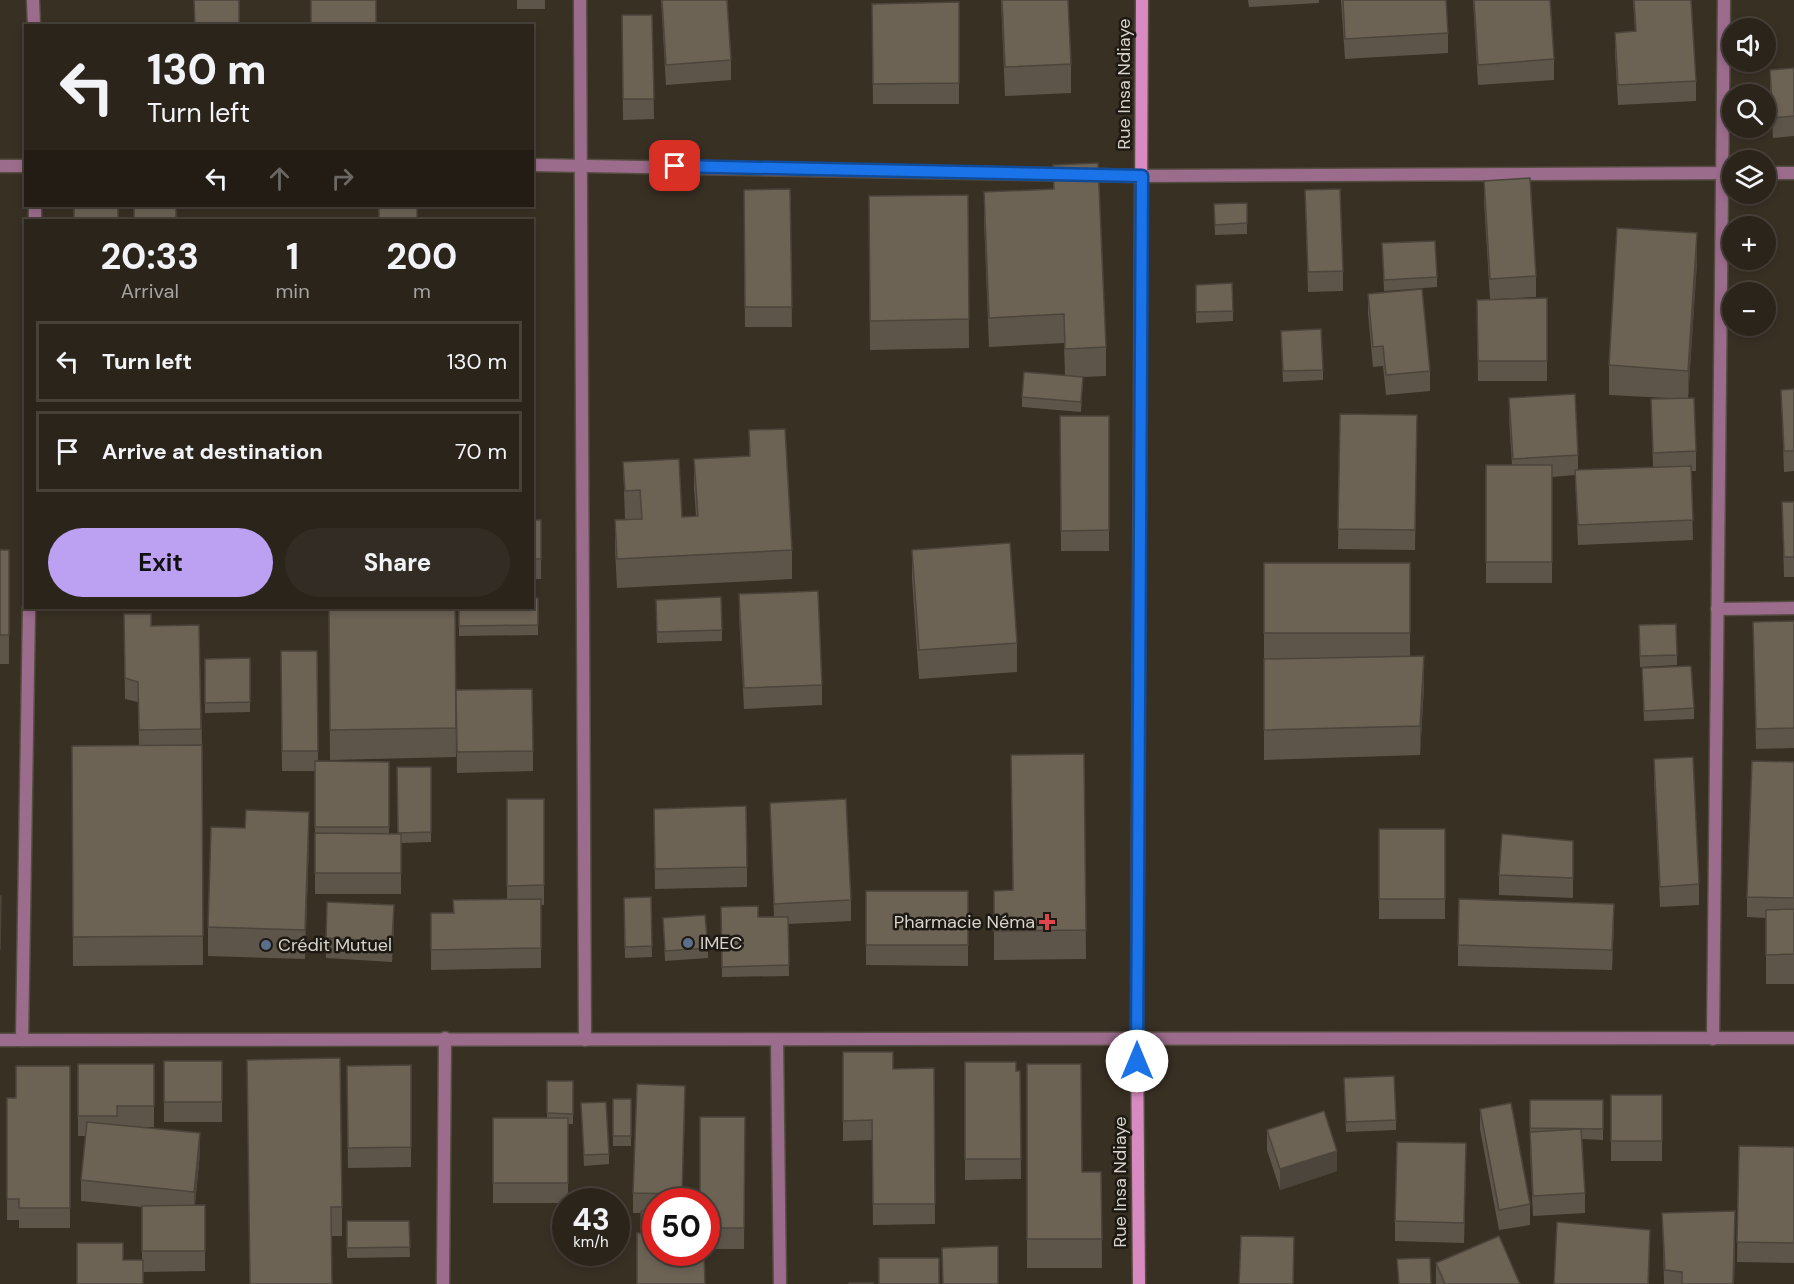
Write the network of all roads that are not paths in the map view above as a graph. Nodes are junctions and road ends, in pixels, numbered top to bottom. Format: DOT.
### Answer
graph roads {
  1 [pos="33,0"];
  2 [pos="580,0"];
  3 [pos="1142,0"];
  4 [pos="1724,0"];
  5 [pos="34,24"];
  6 [pos="1727,150"];
  7 [pos="534,165"];
  8 [pos="582,165"];
  9 [pos="0,166"];
  10 [pos="24,166"];
  11 [pos="1722,173"];
  12 [pos="1776,173"];
  13 [pos="1794,173"];
  14 [pos="1142,176"];
  15 [pos="1726,204"];
  16 [pos="1794,608"];
  17 [pos="29,609"];
  18 [pos="1717,609"];
  19 [pos="445,1038"];
  20 [pos="1794,1038"];
  21 [pos="1137,1039"];
  22 [pos="1713,1039"];
  23 [pos="0,1040"];
  24 [pos="22,1040"];
  25 [pos="585,1040"];
  26 [pos="777,1040"];
  27 [pos="443,1284"];
  28 [pos="780,1284"];
  29 [pos="1139,1284"];
  1 -- 5 [label="street"];
  2 -- 8 [label="street"];
  3 -- 14 [label="main road, Rue Insa Ndiaye"];
  4 -- 6 [label="street"];
  7 -- 8 [label="street"];
  8 -- 14 [label="street"];
  8 -- 25 [label="street"];
  9 -- 10 [label="street"];
  11 -- 14 [label="street"];
  12 -- 13 [label="street"];
  14 -- 21 [label="main road, Rue Insa Ndiaye"];
  15 -- 18 [label="street"];
  16 -- 18 [label="street"];
  17 -- 24 [label="street"];
  18 -- 22 [label="street"];
  19 -- 24 [label="street"];
  19 -- 25 [label="street"];
  19 -- 27 [label="street"];
  20 -- 22 [label="street"];
  21 -- 22 [label="street"];
  21 -- 26 [label="street"];
  21 -- 29 [label="main road, Rue Insa Ndiaye"];
  23 -- 24 [label="street"];
  25 -- 26 [label="street"];
  26 -- 28 [label="street"];
}
